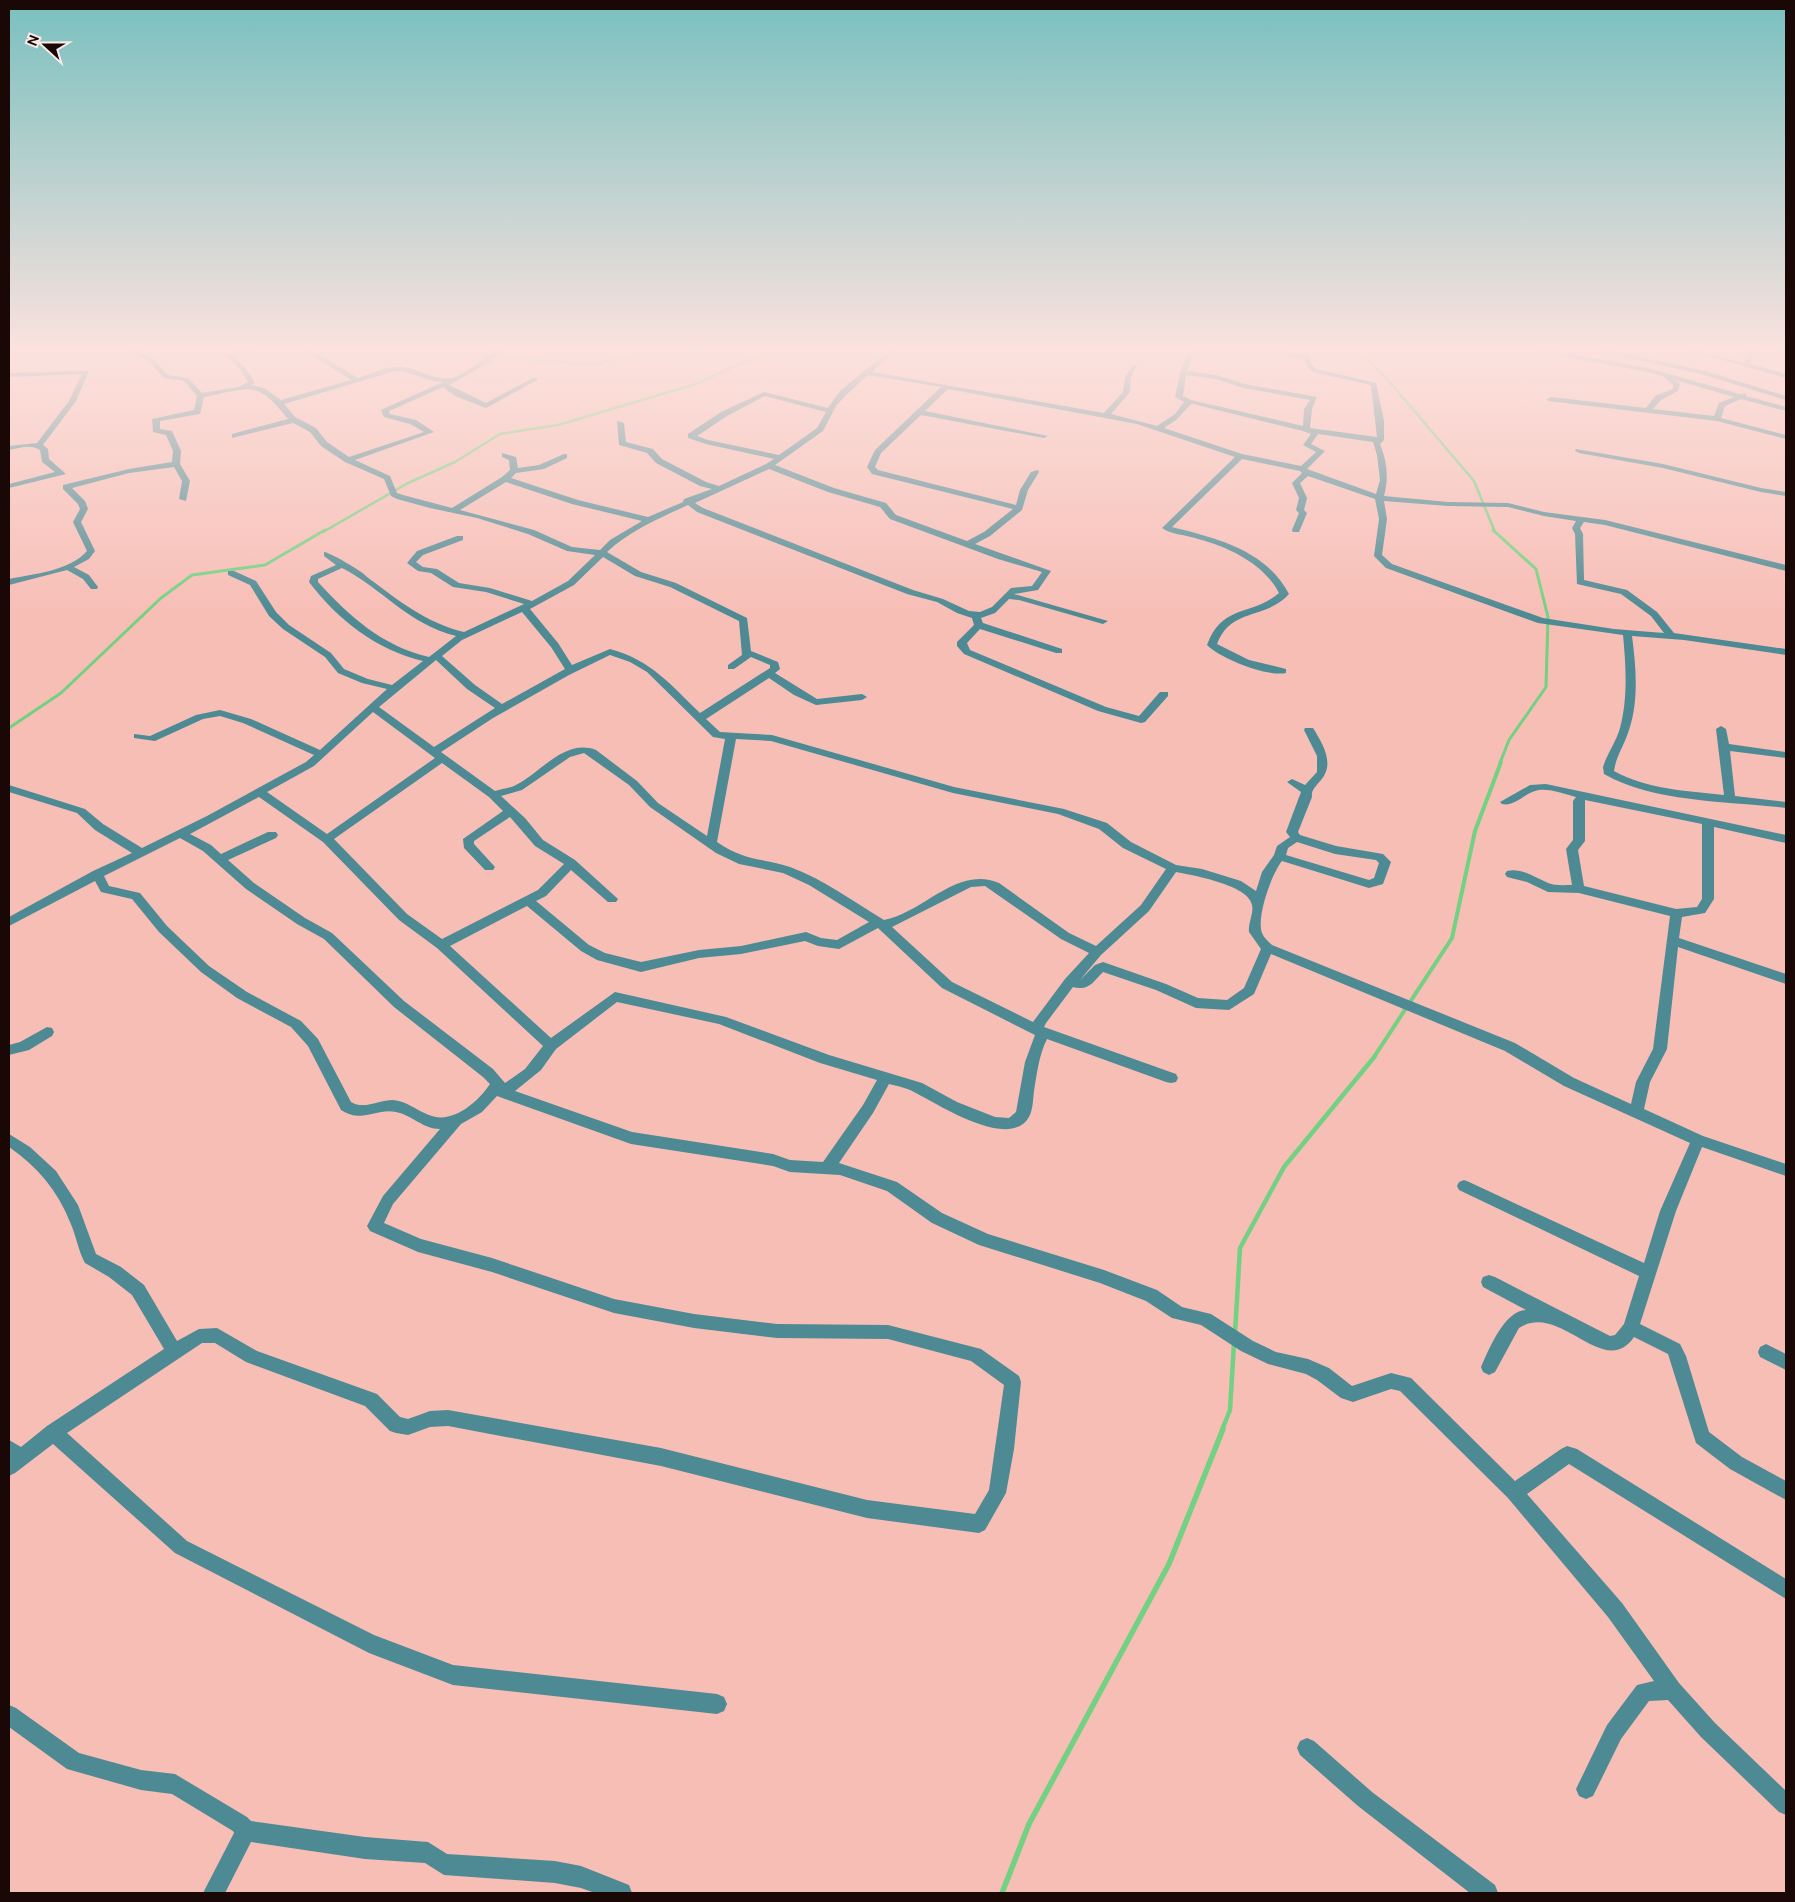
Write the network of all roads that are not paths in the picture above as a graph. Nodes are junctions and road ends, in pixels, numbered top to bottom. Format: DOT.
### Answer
graph roads {
  1 [pos="45,437"];
  2 [pos="171,437"];
  3 [pos="318,437"];
  4 [pos="416,437"];
  5 [pos="621,437"];
  6 [pos="693,437"];
  7 [pos="810,437"];
  8 [pos="893,437"];
  9 [pos="1180,437"];
  10 [pos="1312,437"];
  11 [pos="1342,437"];
  12 [pos="1381,437"];
  13 [pos="1380,440"];
  14 [pos="39,445"];
  15 [pos="9,448"];
  16 [pos="1579,451"];
  17 [pos="505,455"];
  18 [pos="564,456"];
  19 [pos="1240,456"];
  20 [pos="782,458"];
  21 [pos="348,460"];
  22 [pos="176,464"];
  23 [pos="769,466"];
  24 [pos="1305,471"];
  25 [pos="1035,472"];
  26 [pos="509,473"];
  27 [pos="9,486"];
  28 [pos="719,488"];
  29 [pos="1786,494"];
  30 [pos="1379,498"];
  31 [pos="183,499"];
  32 [pos="687,501"];
  33 [pos="1019,508"];
  34 [pos="454,510"];
  35 [pos="649,520"];
  36 [pos="1581,520"];
  37 [pos="1296,530"];
  38 [pos="460,538"];
  39 [pos="967,545"];
  40 [pos="602,553"];
  41 [pos="327,554"];
  42 [pos="342,565"];
  43 [pos="68,567"];
  44 [pos="1786,568"];
  45 [pos="231,573"];
  46 [pos="9,582"];
  47 [pos="94,587"];
  48 [pos="1008,598"];
  49 [pos="528,606"];
  50 [pos="977,620"];
  51 [pos="1103,621"];
  52 [pos="1627,633"];
  53 [pos="464,635"];
  54 [pos="1671,636"];
  55 [pos="1059,651"];
  56 [pos="746,652"];
  57 [pos="1786,652"];
  58 [pos="433,657"];
  59 [pos="731,667"];
  60 [pos="570,669"];
  61 [pos="1283,671"];
  62 [pos="770,674"];
  63 [pos="394,688"];
  64 [pos="1164,694"];
  65 [pos="862,697"];
  66 [pos="500,707"];
  67 [pos="372,708"];
  68 [pos="700,718"];
  69 [pos="1722,729"];
  70 [pos="1309,730"];
  71 [pos="732,735"];
  72 [pos="138,736"];
  73 [pos="1724,747"];
  74 [pos="321,754"];
  75 [pos="439,755"];
  76 [pos="1786,755"];
  77 [pos="1292,782"];
  78 [pos="9,788"];
  79 [pos="1306,791"];
  80 [pos="259,792"];
  81 [pos="493,796"];
  82 [pos="1589,796"];
  83 [pos="1730,798"];
  84 [pos="1506,802"];
  85 [pos="1786,805"];
  86 [pos="510,811"];
  87 [pos="1708,823"];
  88 [pos="181,834"];
  89 [pos="272,835"];
  90 [pos="1296,838"];
  91 [pos="327,839"];
  92 [pos="1786,839"];
  93 [pos="711,843"];
  94 [pos="141,853"];
  95 [pos="1281,857"];
  96 [pos="221,859"];
  97 [pos="571,863"];
  98 [pos="489,867"];
  99 [pos="1173,868"];
  100 [pos="97,874"];
  101 [pos="1511,874"];
  102 [pos="1579,889"];
  103 [pos="612,899"];
  104 [pos="528,900"];
  105 [pos="1260,906"];
  106 [pos="1676,913"];
  107 [pos="9,922"];
  108 [pos="880,924"];
  109 [pos="1672,940"];
  110 [pos="441,945"];
  111 [pos="1268,948"];
  112 [pos="1096,952"];
  113 [pos="1786,979"];
  114 [pos="1070,982"];
  115 [pos="1040,1031"];
  116 [pos="47,1032"];
  117 [pos="551,1045"];
  118 [pos="9,1050"];
  119 [pos="885,1078"];
  120 [pos="1171,1078"];
  121 [pos="499,1087"];
  122 [pos="1636,1112"];
  123 [pos="457,1119"];
  124 [pos="9,1140"];
  125 [pos="1698,1140"];
  126 [pos="827,1168"];
  127 [pos="1786,1170"];
  128 [pos="1464,1186"];
  129 [pos="1649,1273"];
  130 [pos="1489,1282"];
  131 [pos="1553,1316"];
  132 [pos="1630,1327"];
  133 [pos="175,1352"];
  134 [pos="1766,1352"];
  135 [pos="1786,1362"];
  136 [pos="1489,1367"];
  137 [pos="53,1432"];
  138 [pos="13,1458"];
  139 [pos="1514,1492"];
  140 [pos="1786,1492"];
  141 [pos="1786,1590"];
  142 [pos="1672,1690"];
  143 [pos="717,1704"];
  144 [pos="9,1715"];
  145 [pos="1307,1748"];
  146 [pos="1586,1789"];
  147 [pos="1786,1805"];
  148 [pos="246,1831"];
  149 [pos="214,1893"];
  150 [pos="621,1893"];
  151 [pos="1487,1893"];
  1 -- 14 [label="street"];
  2 -- 22 [label="street"];
  3 -- 21 [label="street"];
  4 -- 21 [label="street"];
  5 -- 28 [label="street"];
  6 -- 20 [label="street"];
  7 -- 20 [label="street"];
  8 -- 33 [label="street"];
  9 -- 19 [label="street"];
  10 -- 24 [label="street"];
  11 -- 13 [label="street"];
  12 -- 13 [label="street"];
  13 -- 30 [label="street"];
  14 -- 15 [label="street"];
  14 -- 27 [label="street"];
  16 -- 29 [label="street"];
  17 -- 26 [label="street"];
  18 -- 26 [label="street"];
  19 -- 24 [label="street"];
  19 -- 61 [label="street"];
  20 -- 23 [label="street"];
  21 -- 34 [label="street"];
  22 -- 31 [label="street"];
  22 -- 43 [label="street"];
  23 -- 28 [label="street"];
  23 -- 39 [label="street"];
  24 -- 30 [label="street"];
  24 -- 37 [label="street"];
  25 -- 33 [label="street"];
  26 -- 34 [label="street"];
  26 -- 35 [label="street"];
  28 -- 32 [label="street"];
  30 -- 36 [label="street"];
  30 -- 52 [label="street"];
  32 -- 35 [label="street"];
  32 -- 50 [label="street"];
  33 -- 39 [label="street"];
  34 -- 40 [label="street"];
  35 -- 40 [label="street"];
  36 -- 44 [label="street"];
  36 -- 54 [label="street"];
  38 -- 49 [label="street"];
  39 -- 48 [label="street"];
  40 -- 49 [label="street"];
  40 -- 56 [label="street"];
  41 -- 42 [label="street"];
  42 -- 53 [label="street"];
  42 -- 58 [label="street"];
  43 -- 46 [label="street"];
  43 -- 47 [label="street"];
  45 -- 63 [label="street"];
  48 -- 50 [label="street"];
  48 -- 51 [label="street"];
  49 -- 53 [label="street"];
  49 -- 60 [label="street"];
  50 -- 55 [label="street"];
  50 -- 64 [label="street"];
  52 -- 54 [label="street"];
  52 -- 83 [label="street"];
  53 -- 58 [label="street"];
  54 -- 57 [label="street"];
  56 -- 59 [label="street"];
  56 -- 62 [label="street"];
  58 -- 63 [label="street"];
  58 -- 66 [label="street"];
  60 -- 66 [label="street"];
  60 -- 68 [label="street"];
  62 -- 65 [label="street"];
  62 -- 68 [label="street"];
  63 -- 67 [label="street"];
  66 -- 75 [label="street"];
  67 -- 74 [label="street"];
  67 -- 75 [label="street"];
  68 -- 71 [label="street"];
  69 -- 73 [label="street"];
  70 -- 79 [label="street"];
  71 -- 93 [label="street"];
  71 -- 99 [label="street"];
  72 -- 74 [label="street"];
  73 -- 76 [label="street"];
  73 -- 83 [label="street"];
  74 -- 80 [label="street"];
  75 -- 81 [label="street"];
  75 -- 91 [label="street"];
  77 -- 79 [label="street"];
  78 -- 94 [label="street"];
  79 -- 90 [label="street"];
  80 -- 88 [label="street"];
  80 -- 91 [label="street"];
  81 -- 86 [label="street"];
  81 -- 93 [label="street"];
  82 -- 84 [label="street"];
  82 -- 87 [label="street"];
  82 -- 102 [label="street"];
  83 -- 85 [label="street"];
  86 -- 97 [label="street"];
  86 -- 98 [label="street"];
  87 -- 92 [label="street"];
  87 -- 106 [label="street"];
  88 -- 94 [label="street"];
  88 -- 96 [label="street"];
  89 -- 96 [label="street"];
  90 -- 95 [label="street"];
  90 -- 95 [label="street"];
  91 -- 110 [label="street"];
  93 -- 108 [label="street"];
  94 -- 100 [label="street"];
  95 -- 105 [label="street"];
  96 -- 121 [label="street"];
  97 -- 103 [label="street"];
  97 -- 104 [label="street"];
  99 -- 105 [label="street"];
  99 -- 112 [label="street"];
  100 -- 107 [label="street"];
  100 -- 123 [label="street"];
  101 -- 102 [label="street"];
  102 -- 106 [label="street"];
  104 -- 108 [label="street"];
  104 -- 110 [label="street"];
  105 -- 111 [label="street"];
  106 -- 109 [label="street"];
  108 -- 112 [label="street"];
  108 -- 115 [label="street"];
  109 -- 113 [label="street"];
  109 -- 122 [label="street"];
  110 -- 117 [label="street"];
  111 -- 114 [label="street"];
  111 -- 122 [label="street"];
  112 -- 114 [label="street"];
  114 -- 115 [label="street"];
  115 -- 119 [label="street"];
  115 -- 120 [label="street"];
  116 -- 118 [label="street"];
  117 -- 119 [label="street"];
  117 -- 121 [label="street"];
  119 -- 126 [label="street"];
  121 -- 123 [label="street"];
  121 -- 126 [label="street"];
  122 -- 125 [label="street"];
  123 -- 133 [label="street"];
  124 -- 133 [label="street"];
  125 -- 127 [label="street"];
  125 -- 129 [label="street"];
  126 -- 139 [label="street"];
  128 -- 129 [label="street"];
  129 -- 132 [label="street"];
  130 -- 131 [label="street"];
  131 -- 132 [label="street"];
  131 -- 136 [label="street"];
  132 -- 140 [label="street"];
  133 -- 137 [label="street"];
  134 -- 135 [label="street"];
  137 -- 138 [label="street"];
  137 -- 143 [label="street"];
  139 -- 141 [label="street"];
  139 -- 142 [label="street"];
  142 -- 146 [label="street"];
  142 -- 147 [label="street"];
  144 -- 148 [label="street"];
  145 -- 151 [label="street"];
  148 -- 149 [label="street"];
  148 -- 150 [label="street"];
}
